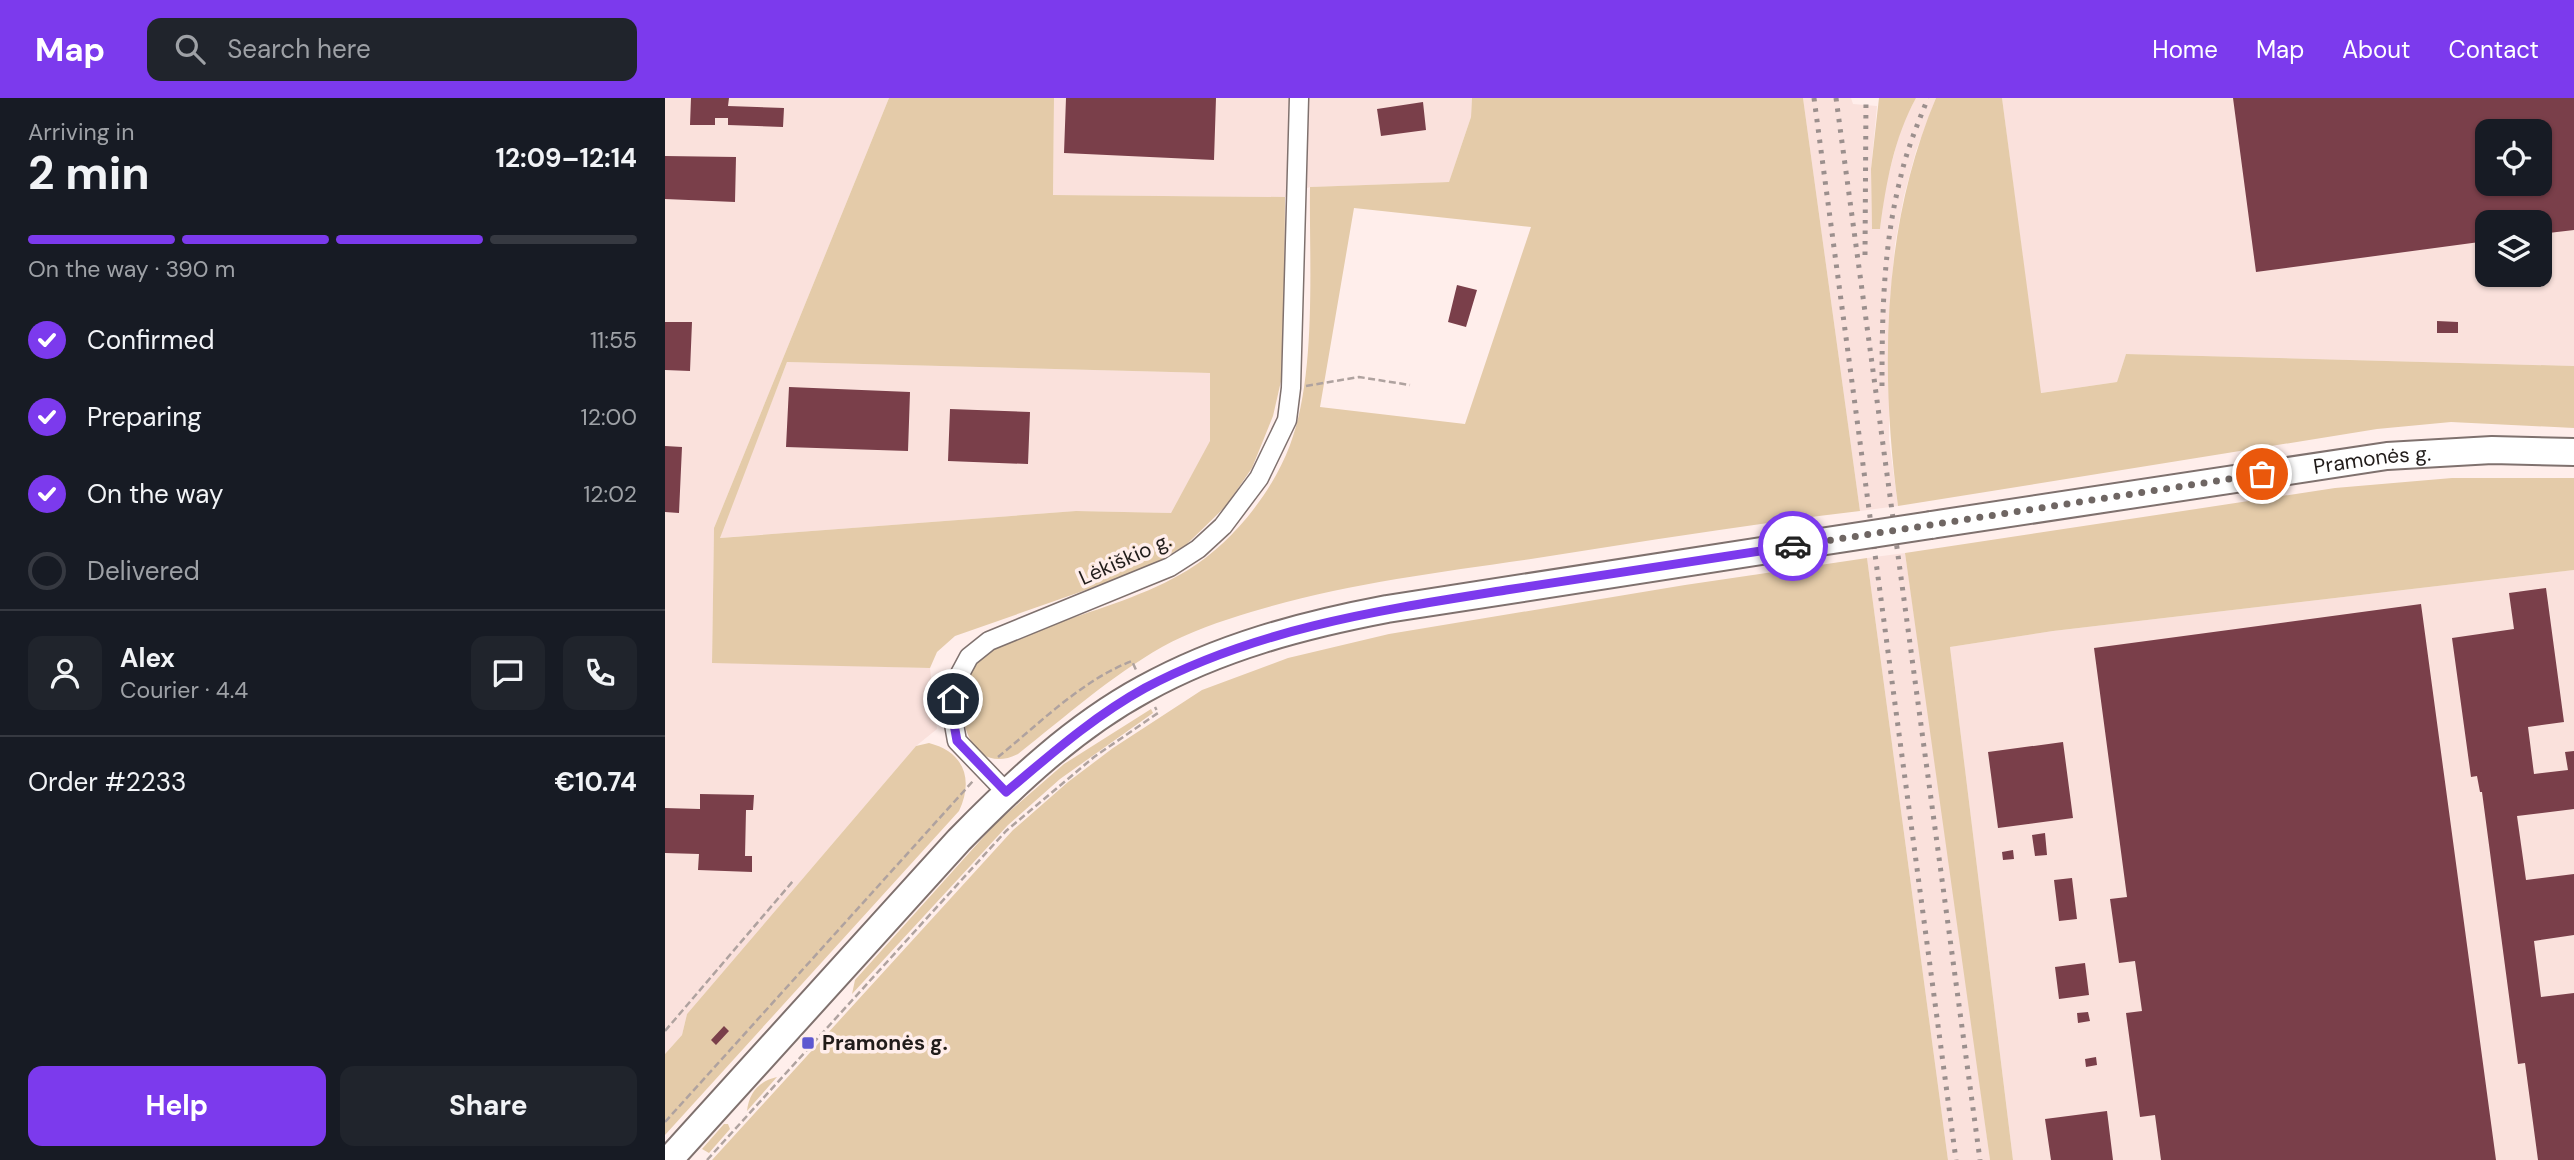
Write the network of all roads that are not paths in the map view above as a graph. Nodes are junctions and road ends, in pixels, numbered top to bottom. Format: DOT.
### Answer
graph roads {
  1 [pos="1300,98"];
  2 [pos="2574,452"];
  3 [pos="1006,792"];
  4 [pos="669,1160"];
  1 -- 3 [label="street, Lėkiškio g."];
  2 -- 3 [label="main road, Pramonės g., bridge"];
  3 -- 4 [label="main road, Pramonės g."];
}
